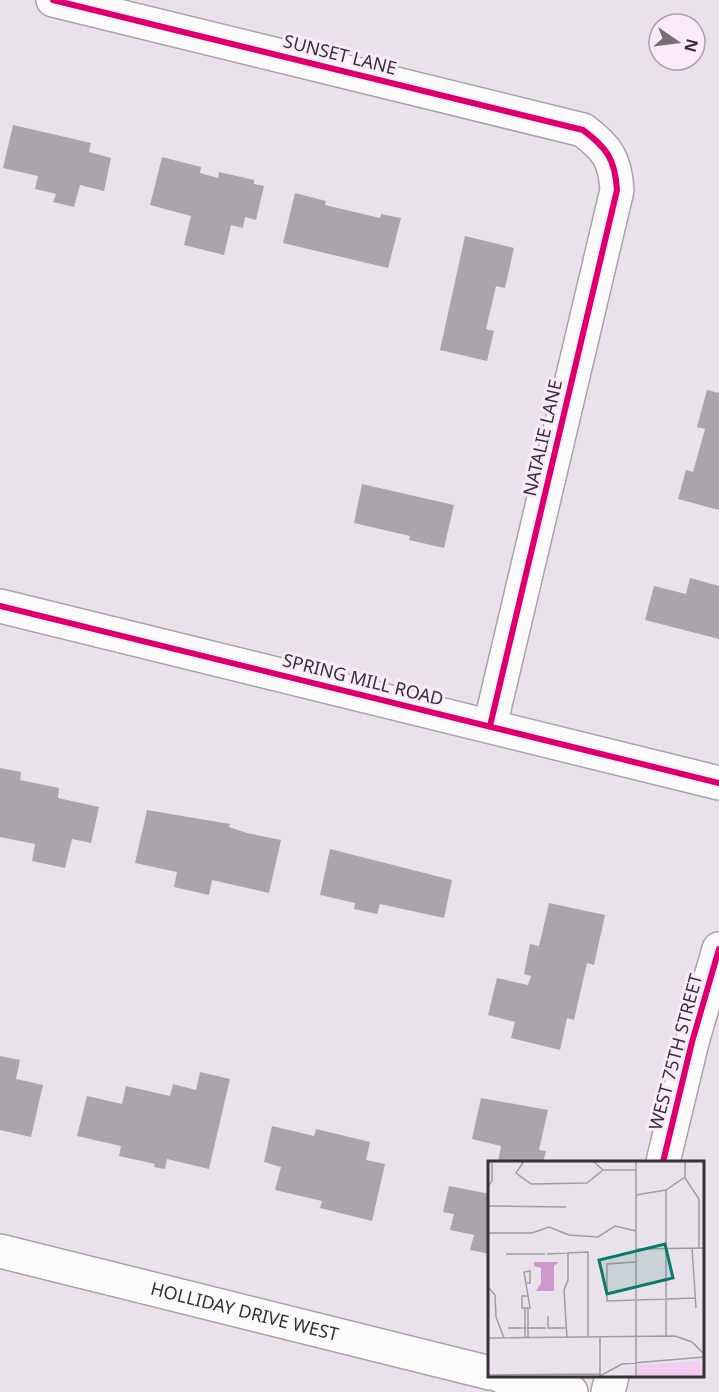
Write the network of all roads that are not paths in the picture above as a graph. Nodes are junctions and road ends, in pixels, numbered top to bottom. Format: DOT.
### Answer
graph roads {
  1 [pos="53,0"];
  2 [pos="610,157"];
  3 [pos="0,606"];
  4 [pos="490,726"];
  5 [pos="719,783"];
  6 [pos="719,949"];
  7 [pos="663,1161"];
  8 [pos="0,1251"];
  9 [pos="488,1372"];
  10 [pos="505,1377"];
  11 [pos="612,1377"];
  12 [pos="571,1392"];
  13 [pos="608,1392"];
  1 -- 2 [label="street, SUNSET LANE"];
  2 -- 4 [label="street, NATALIE LANE"];
  3 -- 4 [label="street, SPRING MILL ROAD"];
  4 -- 5 [label="street, SPRING MILL ROAD"];
  6 -- 7 [label="street, WEST 75TH STREET"];
  8 -- 9 [label="street, HOLLIDAY DRIVE WEST"];
  10 -- 12 [label="street"];
  11 -- 13 [label="street"];
}
